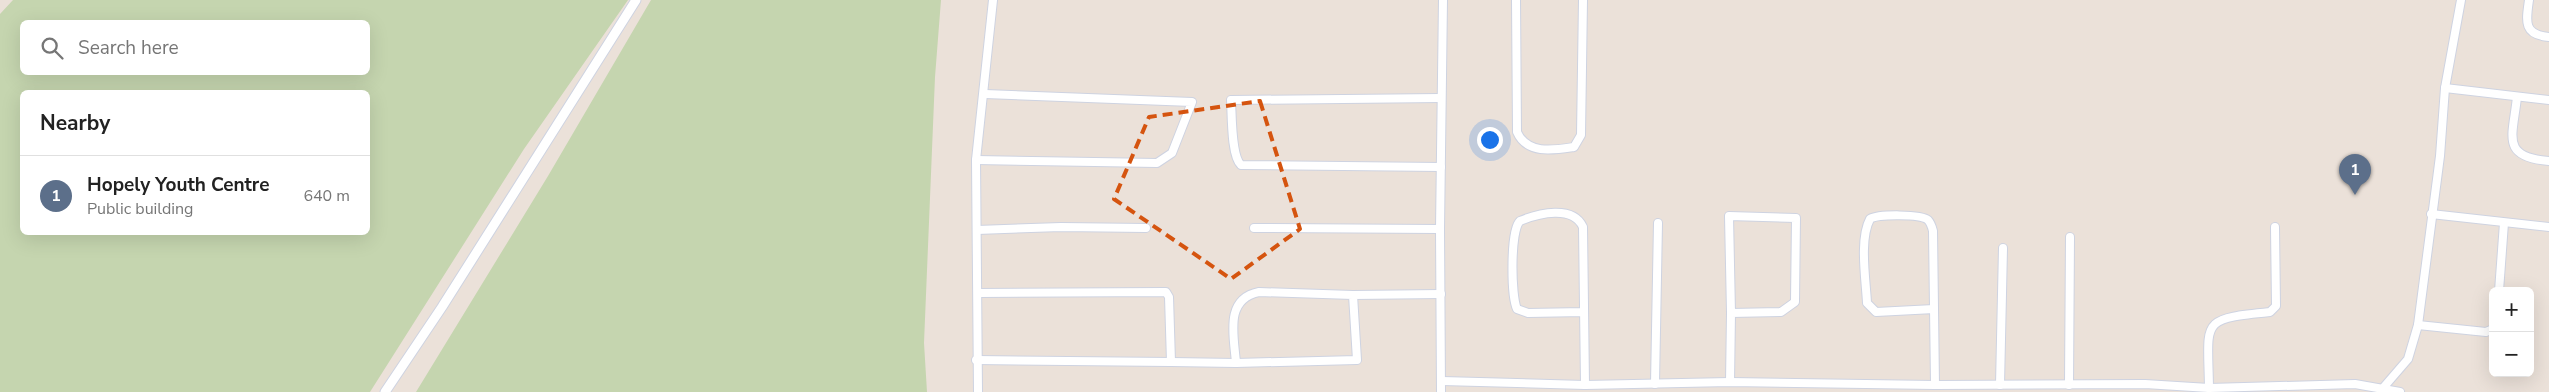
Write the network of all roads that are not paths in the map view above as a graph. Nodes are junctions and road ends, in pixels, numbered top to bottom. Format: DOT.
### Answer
graph roads {
  1 [pos="636,0"];
  2 [pos="993,0"];
  3 [pos="1443,0"];
  4 [pos="1516,0"];
  5 [pos="1583,0"];
  6 [pos="2461,0"];
  7 [pos="2529,0"];
  8 [pos="2549,37"];
  9 [pos="2446,88"];
  10 [pos="985,94"];
  11 [pos="2517,97"];
  12 [pos="1441,98"];
  13 [pos="2549,100"];
  14 [pos="976,160"];
  15 [pos="2549,162"];
  16 [pos="1441,168"];
  17 [pos="2431,214"];
  18 [pos="1658,223"];
  19 [pos="2504,223"];
  20 [pos="2275,227"];
  21 [pos="2549,227"];
  22 [pos="1146,228"];
  23 [pos="1254,228"];
  24 [pos="1440,229"];
  25 [pos="977,230"];
  26 [pos="2070,237"];
  27 [pos="2003,248"];
  28 [pos="2499,287"];
  29 [pos="978,293"];
  30 [pos="1441,294"];
  31 [pos="1354,295"];
  32 [pos="1934,308"];
  33 [pos="1584,312"];
  34 [pos="1732,313"];
  35 [pos="2418,326"];
  36 [pos="2489,331"];
  37 [pos="976,360"];
  38 [pos="1171,362"];
  39 [pos="1236,363"];
  40 [pos="1442,381"];
  41 [pos="1720,382"];
  42 [pos="1730,382"];
  43 [pos="1655,384"];
  44 [pos="1585,385"];
  45 [pos="1935,385"];
  46 [pos="2069,385"];
  47 [pos="2000,386"];
  48 [pos="1512,388"];
  49 [pos="2209,388"];
  50 [pos="2382,388"];
  51 [pos="385,392"];
  52 [pos="978,392"];
  53 [pos="1441,392"];
  54 [pos="1719,392"];
  55 [pos="2400,392"];
  1 -- 51 [label="street"];
  2 -- 10 [label="street"];
  3 -- 12 [label="street"];
  4 -- 5 [label="street"];
  6 -- 9 [label="street"];
  7 -- 8 [label="street"];
  9 -- 11 [label="street"];
  9 -- 17 [label="street"];
  10 -- 14 [label="street"];
  10 -- 14 [label="street"];
  11 -- 13 [label="street"];
  11 -- 15 [label="street"];
  12 -- 16 [label="street"];
  12 -- 16 [label="street"];
  14 -- 25 [label="street"];
  16 -- 24 [label="street"];
  17 -- 19 [label="street"];
  17 -- 35 [label="street"];
  18 -- 43 [label="street"];
  19 -- 21 [label="street"];
  19 -- 28 [label="street"];
  20 -- 49 [label="street"];
  22 -- 25 [label="street"];
  23 -- 24 [label="street"];
  24 -- 30 [label="street"];
  25 -- 29 [label="street"];
  26 -- 46 [label="street"];
  27 -- 47 [label="street"];
  29 -- 37 [label="street"];
  29 -- 38 [label="street"];
  30 -- 31 [label="street"];
  30 -- 40 [label="street"];
  31 -- 39 [label="street"];
  31 -- 39 [label="street"];
  32 -- 32 [label="street"];
  32 -- 45 [label="street"];
  33 -- 33 [label="street"];
  33 -- 44 [label="street"];
  34 -- 34 [label="street"];
  34 -- 42 [label="street"];
  35 -- 36 [label="street"];
  35 -- 50 [label="street"];
  37 -- 38 [label="street"];
  37 -- 52 [label="street"];
  38 -- 39 [label="street"];
  40 -- 48 [label="street"];
  40 -- 53 [label="street"];
  41 -- 42 [label="street"];
  41 -- 43 [label="street"];
  41 -- 54 [label="street"];
  42 -- 45 [label="street"];
  43 -- 44 [label="street"];
  44 -- 48 [label="street"];
  45 -- 47 [label="street"];
  46 -- 47 [label="street"];
  46 -- 49 [label="street"];
  49 -- 50 [label="street"];
  50 -- 55 [label="street"];
}
